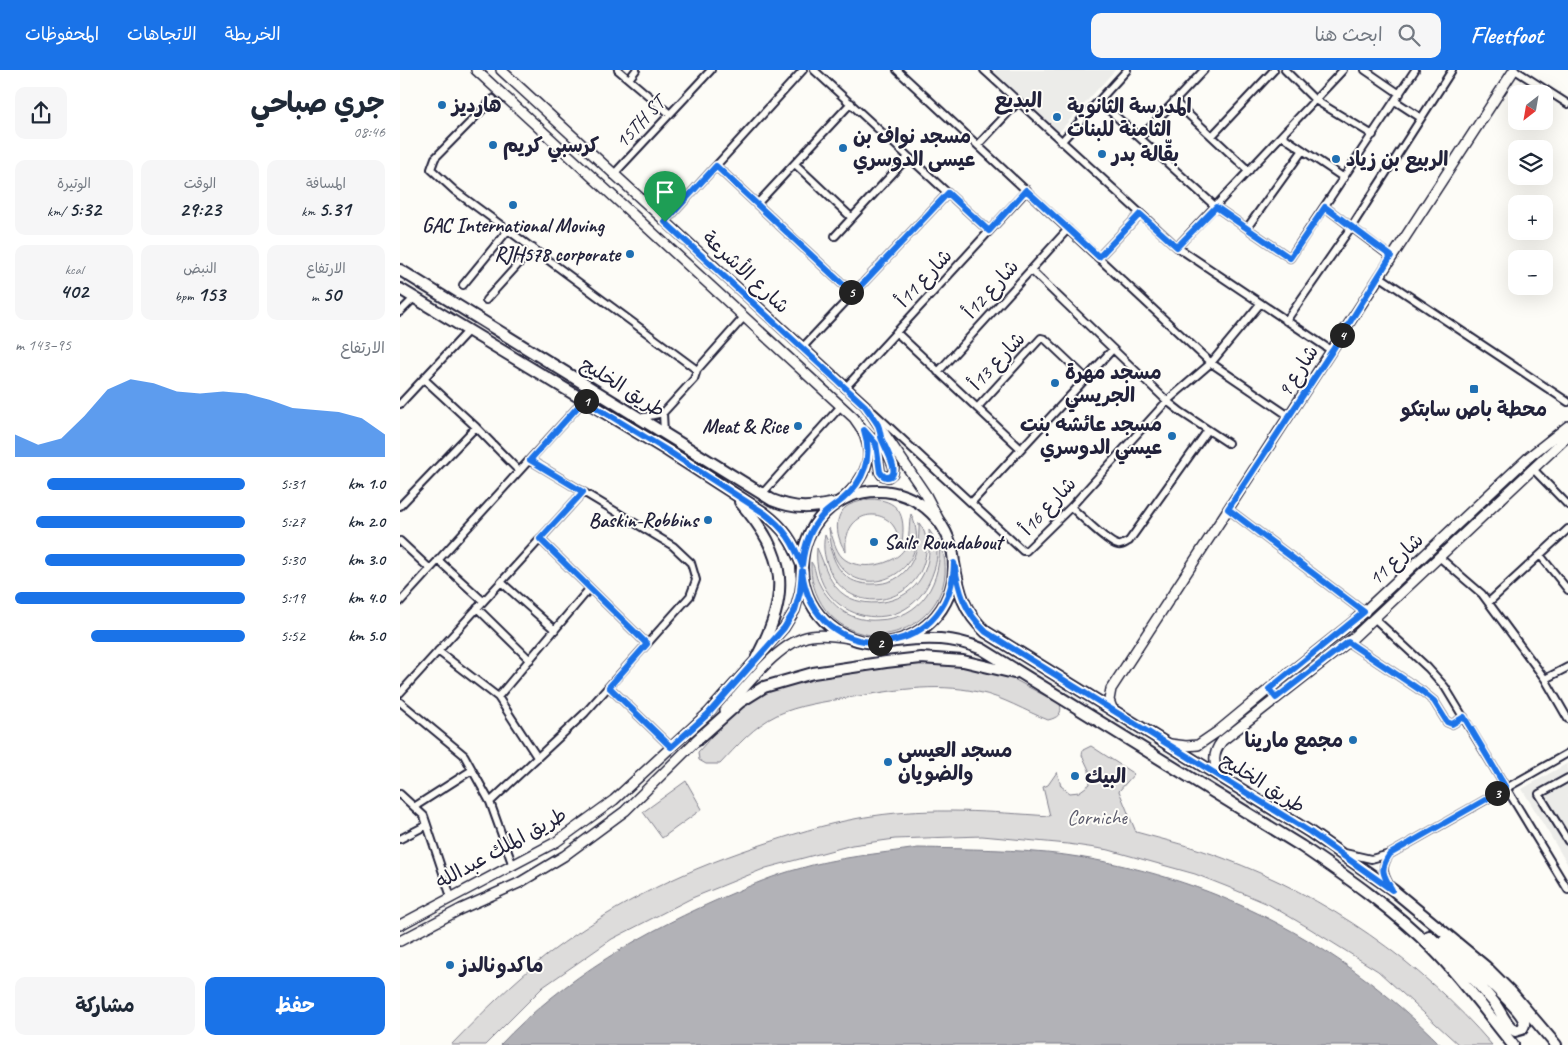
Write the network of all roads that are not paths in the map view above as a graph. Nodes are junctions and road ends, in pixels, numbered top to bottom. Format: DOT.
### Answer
graph roads {
  1 [pos="476,70"];
  2 [pos="501,70"];
  3 [pos="618,70"];
  4 [pos="636,70"];
  5 [pos="711,70"];
  6 [pos="803,70"];
  7 [pos="814,70"];
  8 [pos="897,70"];
  9 [pos="1127,70"];
  10 [pos="1204,70"];
  11 [pos="1274,70"];
  12 [pos="1285,70"];
  13 [pos="1343,70"];
  14 [pos="1365,70"];
  15 [pos="1415,70"];
  16 [pos="1452,70"];
  17 [pos="1515,70"];
  18 [pos="988,71"];
  19 [pos="628,79"];
  20 [pos="494,87"];
  21 [pos="1400,94"];
  22 [pos="506,98"];
  23 [pos="493,99"];
  24 [pos="1316,100"];
  25 [pos="1099,101"];
  26 [pos="1395,101"];
  27 [pos="1018,102"];
  28 [pos="1174,102"];
  29 [pos="851,103"];
  30 [pos="1568,104"];
  31 [pos="670,114"];
  32 [pos="1421,118"];
  33 [pos="1373,135"];
  34 [pos="1212,136"];
  35 [pos="1282,136"];
  36 [pos="1140,138"];
  37 [pos="1061,142"];
  38 [pos="978,145"];
  39 [pos="1303,150"];
  40 [pos="908,157"];
  41 [pos="795,164"];
  42 [pos="716,166"];
  43 [pos="1249,171"];
  44 [pos="613,175"];
  45 [pos="1344,178"];
  46 [pos="1026,190"];
  47 [pos="948,193"];
  48 [pos="758,204"];
  49 [pos="1216,207"];
  50 [pos="1325,207"];
  51 [pos="1140,214"];
  52 [pos="852,218"];
  53 [pos="665,222"];
  54 [pos="1352,226"];
  55 [pos="1247,228"];
  56 [pos="1068,229"];
  57 [pos="508,230"];
  58 [pos="989,231"];
  59 [pos="835,236"];
  60 [pos="1177,247"];
  61 [pos="533,248"];
  62 [pos="1391,256"];
  63 [pos="1099,257"];
  64 [pos="1031,270"];
  65 [pos="402,271"];
  66 [pos="1379,276"];
  67 [pos="462,285"];
  68 [pos="405,292"];
  69 [pos="853,294"];
  70 [pos="486,300"];
  71 [pos="1260,304"];
  72 [pos="400,312"];
  73 [pos="744,317"];
  74 [pos="1286,321"];
  75 [pos="469,330"];
  76 [pos="896,332"];
  77 [pos="802,348"];
  78 [pos="1113,349"];
  79 [pos="1332,351"];
  80 [pos="1211,363"];
  81 [pos="697,370"];
  82 [pos="938,372"];
  83 [pos="424,378"];
  84 [pos="1086,378"];
  85 [pos="845,388"];
  86 [pos="584,400"];
  87 [pos="1167,401"];
  88 [pos="1568,402"];
  89 [pos="400,404"];
  90 [pos="841,406"];
  91 [pos="865,406"];
  92 [pos="977,408"];
  93 [pos="663,413"];
  94 [pos="1289,416"];
  95 [pos="640,418"];
  96 [pos="1568,426"];
  97 [pos="476,427"];
  98 [pos="879,427"];
  99 [pos="864,430"];
  100 [pos="1208,430"];
  101 [pos="664,432"];
  102 [pos="1568,436"];
  103 [pos="1228,444"];
  104 [pos="1021,449"];
  105 [pos="530,460"];
  106 [pos="1533,469"];
  107 [pos="519,471"];
  108 [pos="583,492"];
  109 [pos="733,494"];
  110 [pos="762,494"];
  111 [pos="839,502"];
  112 [pos="972,502"];
  113 [pos="1568,505"];
  114 [pos="400,506"];
  115 [pos="1070,507"];
  116 [pos="1228,509"];
  117 [pos="940,522"];
  118 [pos="1568,529"];
  119 [pos="540,539"];
  120 [pos="400,541"];
  121 [pos="1540,555"];
  122 [pos="1438,557"];
  123 [pos="438,560"];
  124 [pos="954,563"];
  125 [pos="802,568"];
  126 [pos="430,569"];
  127 [pos="501,582"];
  128 [pos="590,588"];
  129 [pos="1568,590"];
  130 [pos="483,601"];
  131 [pos="400,602"];
  132 [pos="1488,602"];
  133 [pos="477,608"];
  134 [pos="1364,612"];
  135 [pos="1374,618"];
  136 [pos="555,630"];
  137 [pos="849,638"];
  138 [pos="896,641"];
  139 [pos="1348,642"];
  140 [pos="647,644"];
  141 [pos="438,651"];
  142 [pos="757,657"];
  143 [pos="530,660"];
  144 [pos="1568,667"];
  145 [pos="1545,679"];
  146 [pos="1033,680"];
  147 [pos="609,687"];
  148 [pos="1269,689"];
  149 [pos="1111,690"];
  150 [pos="400,693"];
  151 [pos="1088,695"];
  152 [pos="498,697"];
  153 [pos="1276,698"];
  154 [pos="400,702"];
  155 [pos="1113,710"];
  156 [pos="1464,717"];
  157 [pos="1568,719"];
  158 [pos="696,741"];
  159 [pos="1165,743"];
  160 [pos="671,747"];
  161 [pos="1568,753"];
  162 [pos="538,757"];
  163 [pos="472,770"];
  164 [pos="1568,778"];
  165 [pos="1226,781"];
  166 [pos="1506,788"];
  167 [pos="400,794"];
  168 [pos="490,802"];
  169 [pos="414,807"];
  170 [pos="427,825"];
  171 [pos="400,839"];
  172 [pos="1568,841"];
  173 [pos="1338,851"];
  174 [pos="1390,854"];
  175 [pos="513,866"];
  176 [pos="1339,872"];
  177 [pos="1392,890"];
  178 [pos="1568,890"];
  179 [pos="451,896"];
  180 [pos="1410,904"];
  181 [pos="400,925"];
  182 [pos="400,941"];
  183 [pos="1513,1045"];
  184 [pos="1556,1045"];
  1 -- 20 [label="street, شارع الأشرعة"];
  2 -- 44 [label="street, شارع الأشرعة"];
  3 -- 19 [label="street"];
  4 -- 19 [label="street"];
  5 -- 31 [label="street, 15TH ST"];
  6 -- 42 [label="street"];
  7 -- 29 [label="street"];
  8 -- 38 [label="street"];
  9 -- 25 [label="street"];
  10 -- 28 [label="street"];
  11 -- 34 [label="street"];
  12 -- 24 [label="street"];
  13 -- 24 [label="street"];
  14 -- 21 [label="street"];
  15 -- 21 [label="street"];
  16 -- 32 [label="street"];
  17 -- 30 [label="street"];
  17 -- 62 [label="street, شارع 9"];
  18 -- 27 [label="street"];
  19 -- 31 [label="street"];
  20 -- 22 [label="street, شارع الأشرعة"];
  20 -- 23 [label="street"];
  21 -- 26 [label="street"];
  22 -- 23 [label="street"];
  22 -- 73 [label="street, شارع الأشرعة"];
  23 -- 57 [label="street"];
  24 -- 33 [label="street"];
  24 -- 35 [label="street"];
  25 -- 36 [label="street"];
  25 -- 37 [label="street"];
  26 -- 32 [label="street"];
  26 -- 33 [label="street"];
  27 -- 37 [label="street"];
  27 -- 38 [label="street"];
  28 -- 34 [label="street"];
  28 -- 36 [label="street"];
  29 -- 40 [label="street"];
  29 -- 41 [label="street"];
  31 -- 44 [label="street, 15TH ST"];
  32 -- 54 [label="street"];
  33 -- 45 [label="street"];
  34 -- 43 [label="street"];
  35 -- 39 [label="street"];
  35 -- 43 [label="street"];
  36 -- 49 [label="street"];
  37 -- 51 [label="street"];
  38 -- 46 [label="street"];
  39 -- 45 [label="street"];
  39 -- 55 [label="street"];
  40 -- 47 [label="street"];
  40 -- 52 [label="street"];
  41 -- 48 [label="street"];
  41 -- 52 [label="street"];
  42 -- 48 [label="street"];
  42 -- 53 [label="street"];
  43 -- 49 [label="street"];
  44 -- 53 [label="street, شارع الأشرعة"];
  45 -- 50 [label="street"];
  46 -- 56 [label="street"];
  46 -- 58 [label="street, شارع 11أ"];
  47 -- 58 [label="street"];
  47 -- 69 [label="street"];
  48 -- 69 [label="street"];
  49 -- 55 [label="street"];
  49 -- 60 [label="street"];
  50 -- 54 [label="street"];
  50 -- 55 [label="street"];
  51 -- 60 [label="street"];
  51 -- 63 [label="street"];
  52 -- 59 [label="street"];
  53 -- 77 [label="street, شارع الأشرعة"];
  54 -- 62 [label="street"];
  54 -- 74 [label="street"];
  56 -- 63 [label="street"];
  56 -- 64 [label="street, شارع 12أ"];
  57 -- 61 [label="street"];
  57 -- 67 [label="street"];
  58 -- 76 [label="street, شارع 11أ"];
  60 -- 71 [label="street"];
  61 -- 70 [label="street"];
  61 -- 81 [label="street"];
  62 -- 66 [label="street, شارع 9"];
  63 -- 80 [label="street"];
  64 -- 78 [label="street"];
  64 -- 82 [label="street, شارع 12أ"];
  65 -- 95 [label="main road, طريق الخليج"];
  66 -- 79 [label="street, شارع 9"];
  66 -- 88 [label="street"];
  68 -- 72 [label="street"];
  68 -- 75 [label="main road, طريق الخليج"];
  69 -- 77 [label="street"];
  71 -- 74 [label="street"];
  71 -- 80 [label="street, شارع 16أ"];
  73 -- 81 [label="street"];
  73 -- 90 [label="street, شارع الأشرعة"];
  74 -- 79 [label="street"];
  75 -- 83 [label="street"];
  75 -- 86 [label="main road, طريق الخليج"];
  76 -- 82 [label="street"];
  76 -- 85 [label="street, شارع 11أ"];
  77 -- 85 [label="street, شارع الأشرعة"];
  78 -- 84 [label="street"];
  78 -- 87 [label="street"];
  79 -- 94 [label="street, شارع 9"];
  80 -- 87 [label="street, شارع 16أ"];
  80 -- 94 [label="street"];
  81 -- 93 [label="street"];
  82 -- 92 [label="street"];
  83 -- 89 [label="street"];
  83 -- 97 [label="street"];
  84 -- 92 [label="street, شارع 13أ"];
  84 -- 104 [label="street"];
  85 -- 91 [label="street, شارع الأشرعة"];
  86 -- 105 [label="street"];
  86 -- 109 [label="main road, طريق الخليج"];
  87 -- 100 [label="street"];
  87 -- 115 [label="street, شارع 16أ"];
  90 -- 99 [label="street, شارع الأشرعة"];
  90 -- 110 [label="street"];
  91 -- 98 [label="street, شارع الأشرعة"];
  91 -- 112 [label="street"];
  92 -- 104 [label="street"];
  93 -- 95 [label="street"];
  93 -- 101 [label="street"];
  94 -- 116 [label="street, شارع 9"];
  95 -- 101 [label="main road, طريق الخليج"];
  96 -- 134 [label="street, شارع 11"];
  97 -- 107 [label="street"];
  97 -- 114 [label="street"];
  98 -- 99 [label="street, شارع الأشرعة"];
  98 -- 117 [label="street, شارع الأشرعة"];
  99 -- 111 [label="street"];
  100 -- 103 [label="street"];
  100 -- 115 [label="street"];
  101 -- 110 [label="main road, طريق الخليج"];
  102 -- 106 [label="street, شارع 11"];
  104 -- 112 [label="street"];
  105 -- 107 [label="street"];
  105 -- 108 [label="street"];
  106 -- 113 [label="street"];
  106 -- 122 [label="street, شارع 11"];
  107 -- 123 [label="street"];
  108 -- 119 [label="street"];
  108 -- 140 [label="street"];
  109 -- 125 [label="main road, طريق الخليج"];
  109 -- 142 [label="main road"];
  110 -- 111 [label="main road, طريق الخليج"];
  111 -- 117 [label="main road"];
  111 -- 125 [label="main road"];
  112 -- 115 [label="street, شارع 16أ"];
  116 -- 134 [label="street"];
  116 -- 149 [label="street, شارع 9"];
  117 -- 124 [label="main road"];
  118 -- 121 [label="street"];
  119 -- 127 [label="street"];
  119 -- 128 [label="street"];
  120 -- 126 [label="street"];
  121 -- 129 [label="street"];
  121 -- 132 [label="street"];
  122 -- 132 [label="street"];
  122 -- 135 [label="street, شارع 11"];
  123 -- 126 [label="street"];
  123 -- 130 [label="street"];
  124 -- 138 [label="main road"];
  124 -- 151 [label="main road, طريق الخليج"];
  125 -- 137 [label="main road"];
  125 -- 142 [label="street, طريق الملك عبدالله"];
  126 -- 131 [label="street"];
  127 -- 130 [label="street"];
  127 -- 136 [label="street"];
  128 -- 136 [label="street"];
  128 -- 140 [label="street"];
  130 -- 133 [label="street"];
  132 -- 145 [label="street"];
  133 -- 141 [label="street"];
  133 -- 143 [label="street"];
  134 -- 148 [label="street, شارع 11"];
  135 -- 139 [label="street, شارع 11"];
  135 -- 156 [label="street"];
  136 -- 143 [label="street"];
  137 -- 138 [label="main road"];
  137 -- 158 [label="street, طريق الملك عبدالله"];
  138 -- 146 [label="main road, طريق الخليج"];
  139 -- 153 [label="street, شارع 11"];
  139 -- 156 [label="street"];
  140 -- 147 [label="street"];
  141 -- 150 [label="street"];
  141 -- 152 [label="street"];
  142 -- 160 [label="street, طريق الملك عبدالله"];
  143 -- 152 [label="street"];
  144 -- 145 [label="street"];
  145 -- 157 [label="street"];
  146 -- 158 [label="main road"];
  146 -- 176 [label="main road, طريق الخليج"];
  147 -- 160 [label="street"];
  147 -- 162 [label="street"];
  148 -- 153 [label="street"];
  148 -- 159 [label="street, شارع 11"];
  149 -- 151 [label="street"];
  149 -- 155 [label="street"];
  151 -- 155 [label="main road, طريق الخليج"];
  152 -- 162 [label="street"];
  153 -- 165 [label="street, شارع 11"];
  154 -- 163 [label="street"];
  155 -- 159 [label="main road, طريق الخليج"];
  156 -- 166 [label="street"];
  158 -- 182 [label="street, طريق الملك عبدالله"];
  159 -- 165 [label="main road, طريق الخليج"];
  160 -- 175 [label="street, طريق الملك عبدالله"];
  161 -- 166 [label="street"];
  162 -- 168 [label="street"];
  163 -- 168 [label="street"];
  163 -- 169 [label="street"];
  164 -- 172 [label="street"];
  165 -- 173 [label="main road, طريق الخليج"];
  166 -- 174 [label="street"];
  166 -- 178 [label="street"];
  167 -- 169 [label="street"];
  168 -- 175 [label="street"];
  169 -- 170 [label="street"];
  170 -- 171 [label="street"];
  170 -- 179 [label="street"];
  173 -- 174 [label="street"];
  173 -- 177 [label="main road, طريق الخليج"];
  174 -- 177 [label="street"];
  175 -- 179 [label="street, طريق الملك عبدالله"];
  176 -- 180 [label="main road"];
  176 -- 183 [label="main road, طريق الخليج"];
  177 -- 180 [label="main road, طريق الخليج"];
  179 -- 181 [label="street, طريق الملك عبدالله"];
  180 -- 184 [label="main road, طريق الخليج"];
}
